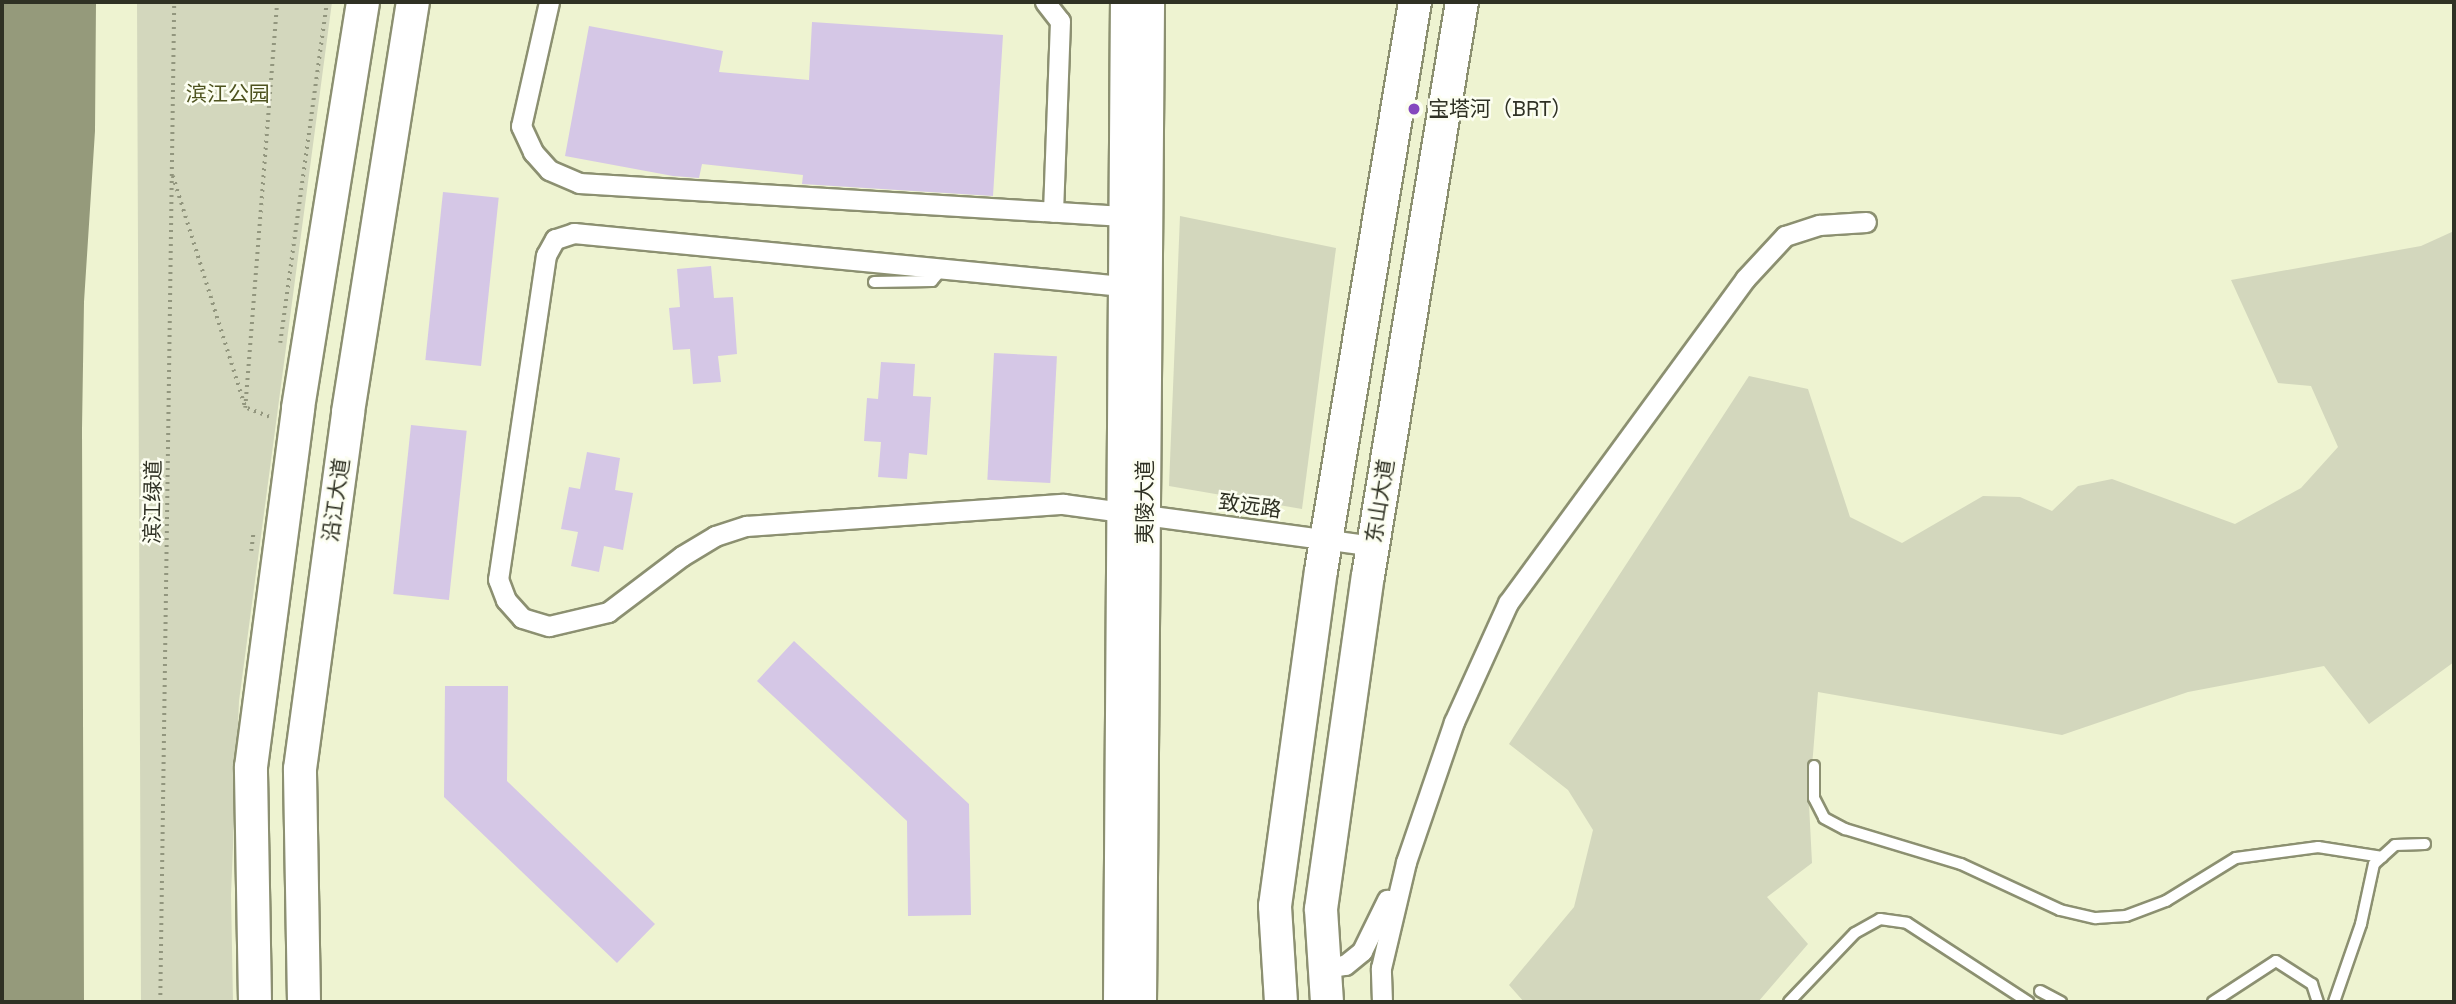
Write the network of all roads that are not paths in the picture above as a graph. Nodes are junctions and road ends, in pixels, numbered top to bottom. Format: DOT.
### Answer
graph roads {
  1 [pos="363,2"];
  2 [pos="413,2"];
  3 [pos="549,2"];
  4 [pos="1045,2"];
  5 [pos="1125,2"];
  6 [pos="1150,2"];
  7 [pos="1415,2"];
  8 [pos="1462,2"];
  9 [pos="1054,212"];
  10 [pos="1123,216"];
  11 [pos="1866,222"];
  12 [pos="943,269"];
  13 [pos="874,282"];
  14 [pos="1122,286"];
  15 [pos="1133,515"];
  16 [pos="1327,539"];
  17 [pos="1373,546"];
  18 [pos="1814,766"];
  19 [pos="2425,844"];
  20 [pos="2382,857"];
  21 [pos="1397,896"];
  22 [pos="1325,968"];
  23 [pos="2040,991"];
  24 [pos="255,1002"];
  25 [pos="304,1002"];
  26 [pos="1118,1002"];
  27 [pos="1142,1002"];
  28 [pos="1281,1002"];
  29 [pos="1327,1002"];
  30 [pos="1382,1002"];
  31 [pos="1789,1002"];
  32 [pos="2028,1002"];
  33 [pos="2061,1002"];
  34 [pos="2213,1002"];
  35 [pos="2318,1002"];
  36 [pos="2334,1002"];
  1 -- 24 [label="main road"];
  2 -- 25 [label="main road, 沿江大道"];
  3 -- 9 [label="street"];
  4 -- 9 [label="street"];
  5 -- 10 [label="main road, 夷陵大道"];
  6 -- 15 [label="main road, 夷陵大道"];
  7 -- 16 [label="main road"];
  8 -- 17 [label="main road, 东山大道"];
  9 -- 10 [label="street"];
  10 -- 14 [label="main road, 夷陵大道"];
  11 -- 21 [label="street"];
  12 -- 13 [label="lane"];
  12 -- 14 [label="street, 致远路"];
  12 -- 15 [label="street, 致远路"];
  14 -- 15 [label="main road, 夷陵大道"];
  15 -- 16 [label="street, 致远路"];
  15 -- 26 [label="main road, 夷陵大道"];
  15 -- 27 [label="main road, 夷陵大道"];
  16 -- 17 [label="street, 致远路"];
  16 -- 28 [label="main road"];
  17 -- 22 [label="main road, 东山大道"];
  18 -- 20 [label="lane"];
  19 -- 20 [label="lane"];
  20 -- 36 [label="lane"];
  21 -- 22 [label="street"];
  21 -- 30 [label="street"];
  22 -- 29 [label="main road, 东山大道"];
  23 -- 33 [label="lane"];
  31 -- 32 [label="lane"];
  34 -- 35 [label="lane"];
}
